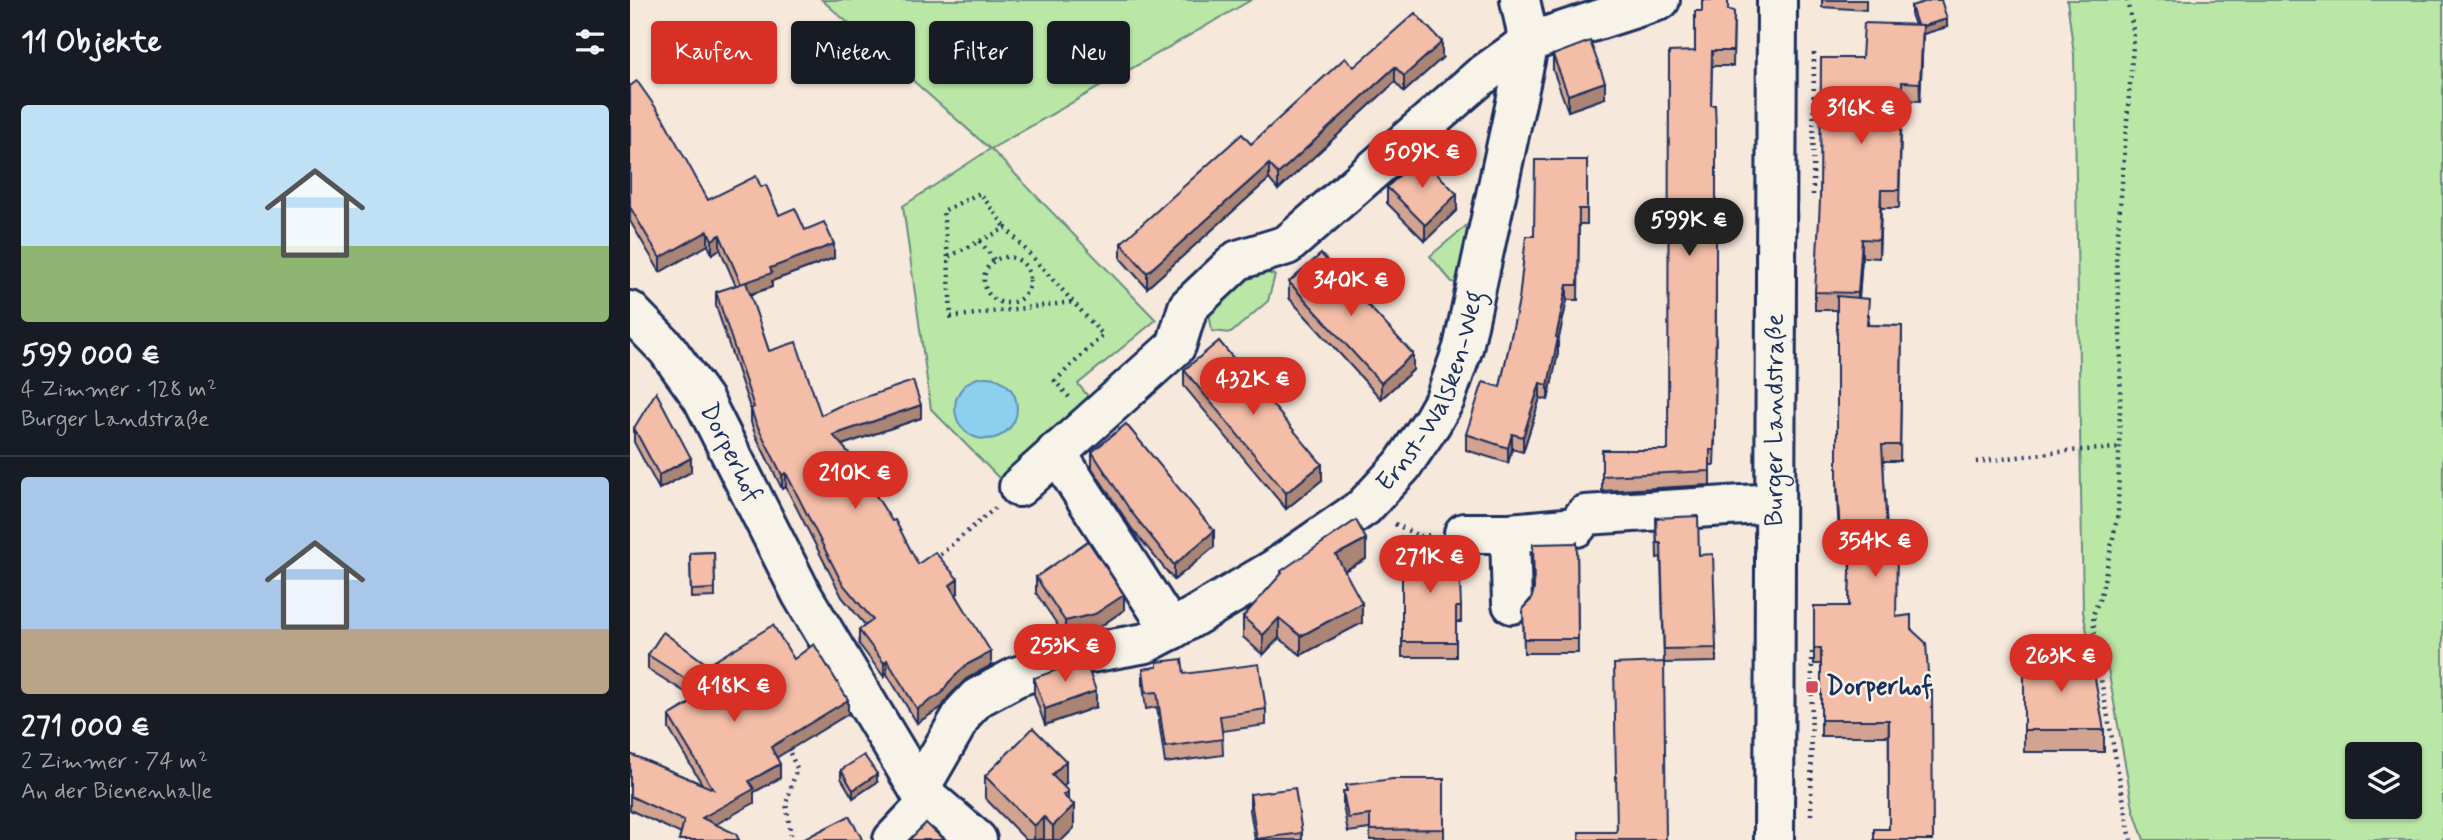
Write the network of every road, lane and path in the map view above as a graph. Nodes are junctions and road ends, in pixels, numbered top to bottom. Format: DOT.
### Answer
graph roads {
  1 [pos="1520,0"];
  2 [pos="1660,0"];
  3 [pos="1777,0"];
  4 [pos="2127,0"];
  5 [pos="1528,41"];
  6 [pos="1006,228"];
  7 [pos="980,241"];
  8 [pos="948,257"];
  9 [pos="1035,259"];
  10 [pos="995,261"];
  11 [pos="1025,266"];
  12 [pos="1010,302"];
  13 [pos="1073,302"];
  14 [pos="1012,310"];
  15 [pos="630,311"];
  16 [pos="1092,420"];
  17 [pos="2119,448"];
  18 [pos="1055,452"];
  19 [pos="1976,462"];
  20 [pos="1019,487"];
  21 [pos="1775,503"];
  22 [pos="1364,507"];
  23 [pos="1510,533"];
  24 [pos="1464,534"];
  25 [pos="931,563"];
  26 [pos="1512,604"];
  27 [pos="1171,630"];
  28 [pos="782,744"];
  29 [pos="924,795"];
  30 [pos="791,835"];
  31 [pos="893,840"];
  32 [pos="977,840"];
  33 [pos="1774,840"];
  34 [pos="2131,840"];
  1 -- 5 [label="street"];
  2 -- 5 [label="street"];
  3 -- 21 [label="street, Burger Landstraße"];
  4 -- 17 [label="path"];
  5 -- 16 [label="street"];
  5 -- 22 [label="street, Ernst-Walsken-Weg"];
  6 -- 7 [label="path"];
  6 -- 8 [label="path"];
  6 -- 9 [label="path"];
  7 -- 8 [label="path"];
  7 -- 10 [label="path"];
  8 -- 14 [label="path"];
  9 -- 11 [label="path"];
  9 -- 13 [label="path"];
  10 -- 11 [label="path"];
  10 -- 12 [label="path"];
  11 -- 12 [label="path"];
  12 -- 14 [label="path"];
  13 -- 14 [label="path"];
  13 -- 16 [label="path"];
  15 -- 29 [label="street, Dorperhof"];
  16 -- 18 [label="street"];
  17 -- 19 [label="path"];
  17 -- 34 [label="path"];
  18 -- 20 [label="street"];
  18 -- 27 [label="street"];
  20 -- 25 [label="path"];
  21 -- 23 [label="street"];
  21 -- 33 [label="street, Burger Landstraße"];
  22 -- 24 [label="path"];
  22 -- 27 [label="street, Ernst-Walsken-Weg"];
  23 -- 24 [label="street"];
  23 -- 26 [label="street"];
  27 -- 29 [label="street"];
  28 -- 30 [label="path"];
  29 -- 31 [label="street"];
  29 -- 32 [label="street, Dorperhof"];
}
